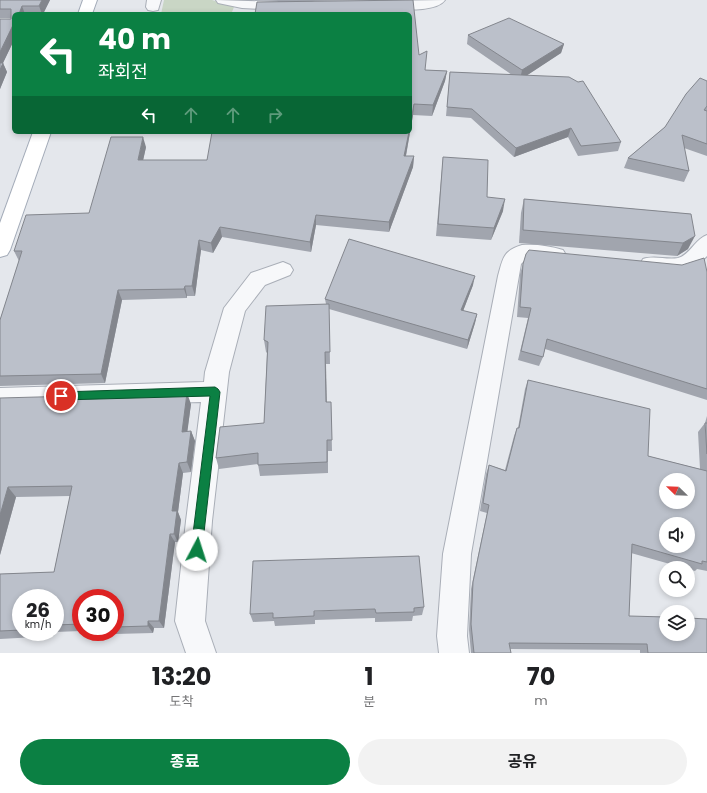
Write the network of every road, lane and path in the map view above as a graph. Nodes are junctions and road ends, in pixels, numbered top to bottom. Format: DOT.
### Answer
graph roads {
  1 [pos="90,0"];
  2 [pos="223,0"];
  3 [pos="438,0"];
  4 [pos="243,2"];
  5 [pos="373,5"];
  6 [pos="301,6"];
  7 [pos="86,12"];
  8 [pos="41,134"];
  9 [pos="707,242"];
  10 [pos="0,250"];
  11 [pos="578,257"];
  12 [pos="631,262"];
  13 [pos="284,270"];
  14 [pos="215,392"];
  15 [pos="0,398"];
  16 [pos="201,653"];
  17 [pos="454,653"];
  1 -- 7 [label="main road"];
  2 -- 4 [label="street"];
  3 -- 5 [label="street"];
  4 -- 6 [label="street"];
  8 -- 10 [label="main road"];
  9 -- 12 [label="street"];
  11 -- 17 [label="street"];
  13 -- 14 [label="street"];
  14 -- 15 [label="street"];
  14 -- 16 [label="street"];
}
